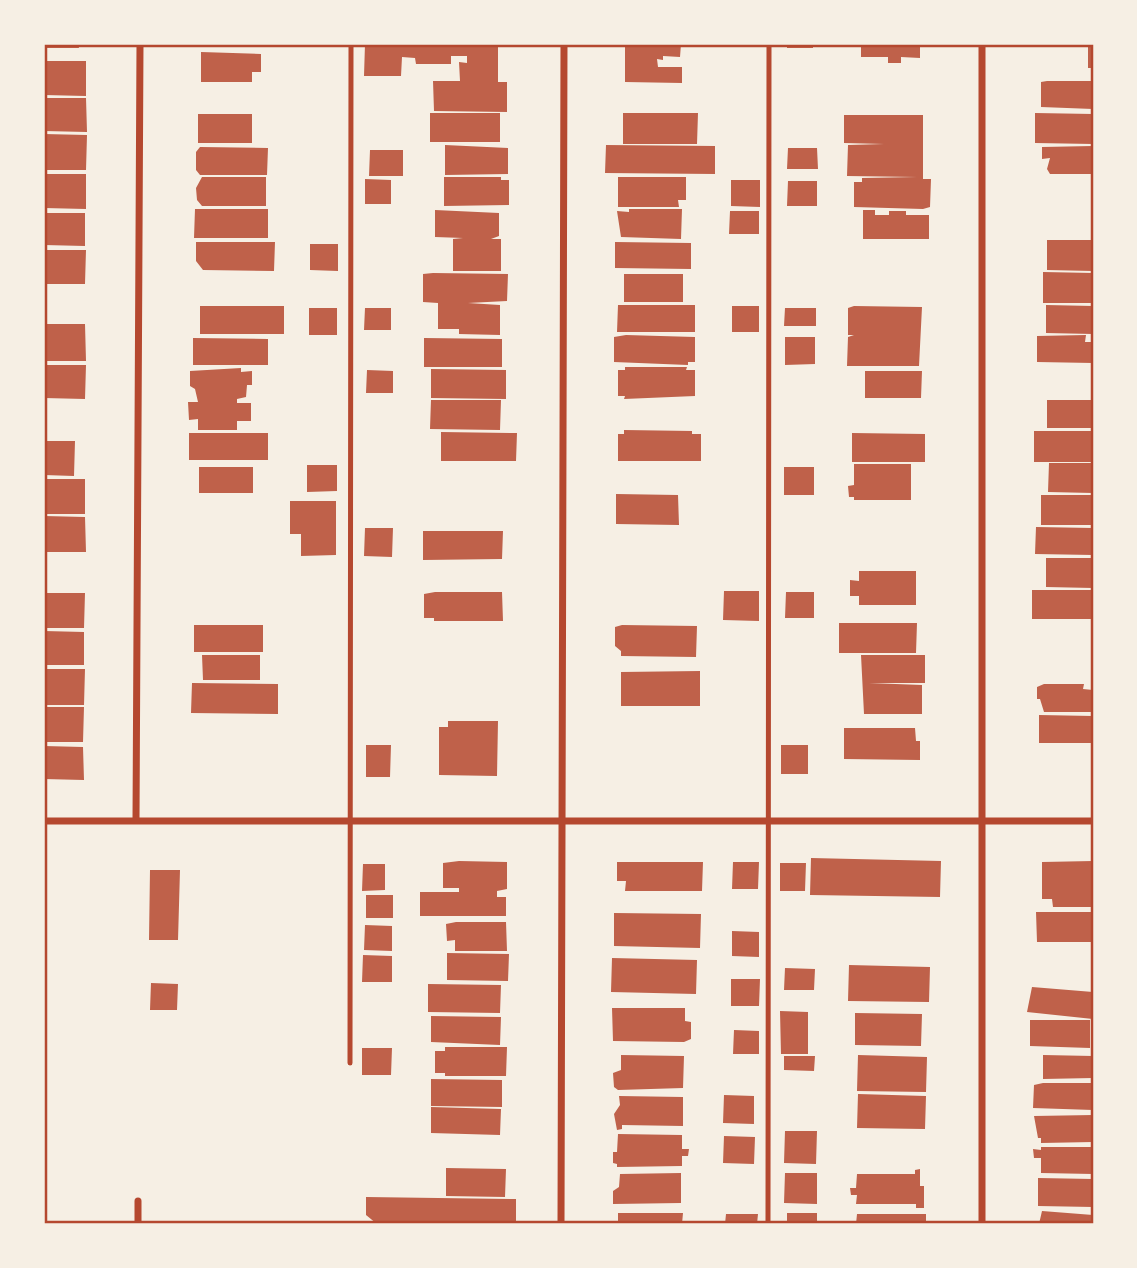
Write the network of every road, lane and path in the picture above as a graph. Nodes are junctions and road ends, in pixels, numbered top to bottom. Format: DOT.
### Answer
graph roads {
  1 [pos="140,44"];
  2 [pos="351,44"];
  3 [pos="564,44"];
  4 [pos="769,44"];
  5 [pos="982,44"];
  6 [pos="44,821"];
  7 [pos="136,821"];
  8 [pos="352,821"];
  9 [pos="562,821"];
  10 [pos="770,821"];
  11 [pos="983,821"];
  12 [pos="1093,821"];
  13 [pos="350,1063"];
  14 [pos="138,1201"];
  15 [pos="138,1224"];
  16 [pos="561,1224"];
  17 [pos="768,1224"];
  18 [pos="982,1224"];
  1 -- 7 [label="street"];
  2 -- 8 [label="lane"];
  3 -- 9 [label="street"];
  4 -- 10 [label="lane"];
  5 -- 11 [label="street"];
  6 -- 7 [label="street"];
  7 -- 8 [label="street"];
  8 -- 9 [label="street"];
  8 -- 13 [label="lane"];
  9 -- 10 [label="street"];
  9 -- 16 [label="street"];
  10 -- 11 [label="street"];
  10 -- 17 [label="lane"];
  11 -- 12 [label="street"];
  11 -- 18 [label="street"];
  14 -- 15 [label="street"];
}
